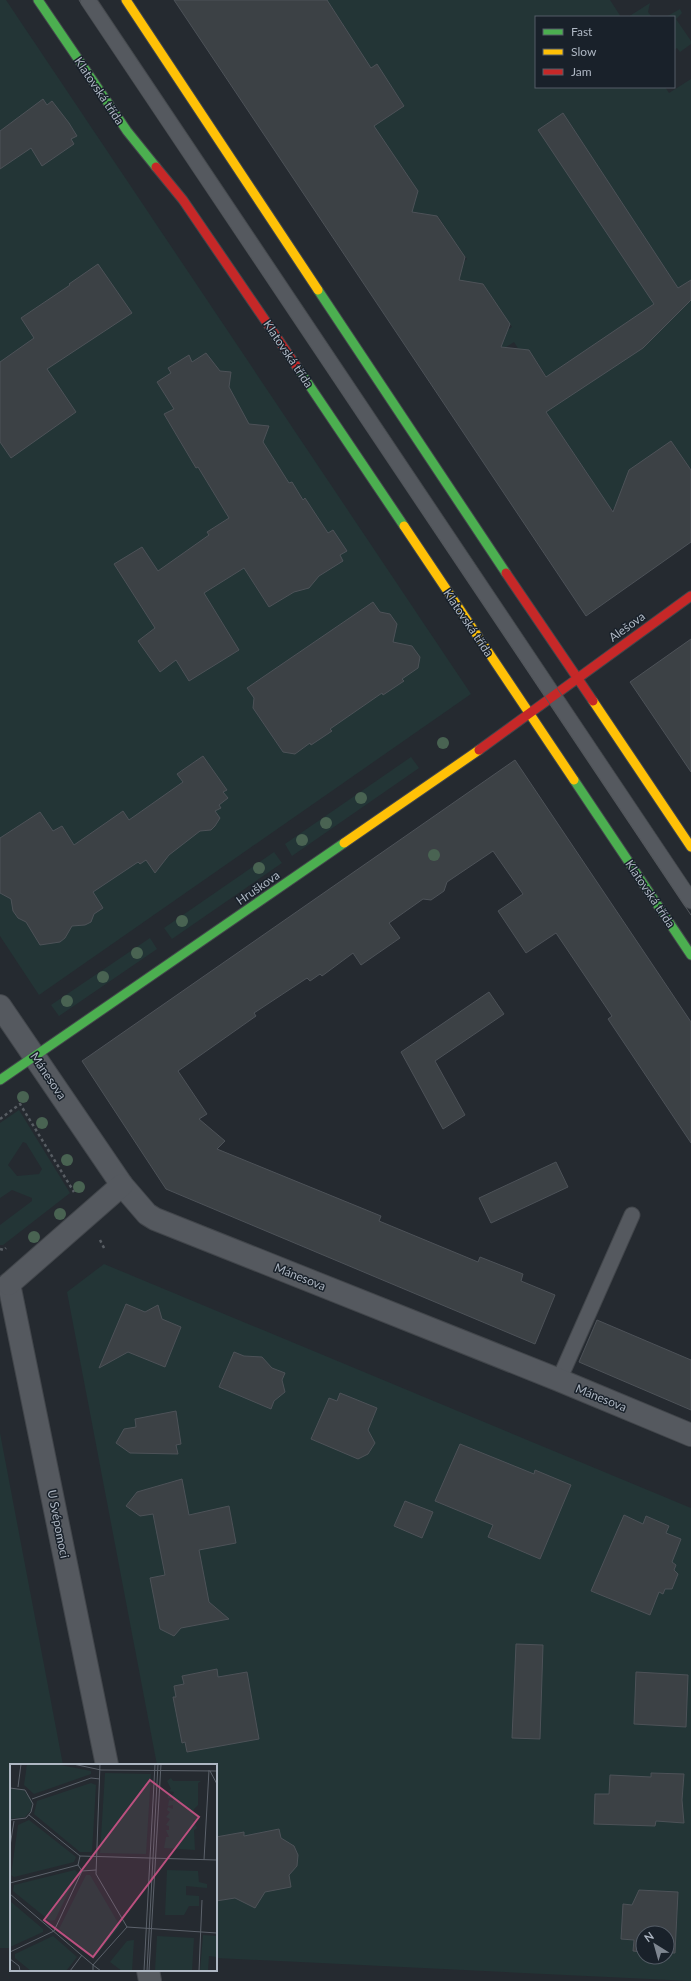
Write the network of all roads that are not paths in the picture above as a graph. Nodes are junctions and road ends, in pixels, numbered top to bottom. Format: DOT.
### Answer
graph roads {
  1 [pos="38,0"];
  2 [pos="88,0"];
  3 [pos="126,0"];
  4 [pos="691,596"];
  5 [pos="577,678"];
  6 [pos="553,696"];
  7 [pos="529,714"];
  8 [pos="691,847"];
  9 [pos="691,901"];
  10 [pos="691,955"];
  11 [pos="0,1006"];
  12 [pos="34,1057"];
  13 [pos="0,1080"];
  14 [pos="122,1184"];
  15 [pos="632,1215"];
  16 [pos="4,1283"];
  17 [pos="559,1380"];
  18 [pos="691,1435"];
  19 [pos="106,1764"];
  20 [pos="148,1971"];
  21 [pos="150,1981"];
  1 -- 7 [label="main road, Klatovská třída"];
  2 -- 6 [label="lane"];
  3 -- 5 [label="main road"];
  4 -- 5 [label="main road, Alešova"];
  5 -- 6 [label="main road"];
  5 -- 8 [label="main road"];
  6 -- 7 [label="main road"];
  6 -- 9 [label="lane"];
  7 -- 10 [label="main road, Klatovská třída"];
  7 -- 12 [label="main road, Hruškova"];
  11 -- 12 [label="street, Mánesova"];
  12 -- 13 [label="main road, Hruškova"];
  12 -- 14 [label="street, Mánesova"];
  14 -- 16 [label="street, U Svépomoci"];
  14 -- 17 [label="street, Mánesova"];
  15 -- 17 [label="lane"];
  16 -- 19 [label="street, U Svépomoci"];
  17 -- 18 [label="street, Mánesova"];
  20 -- 21 [label="street"];
}
